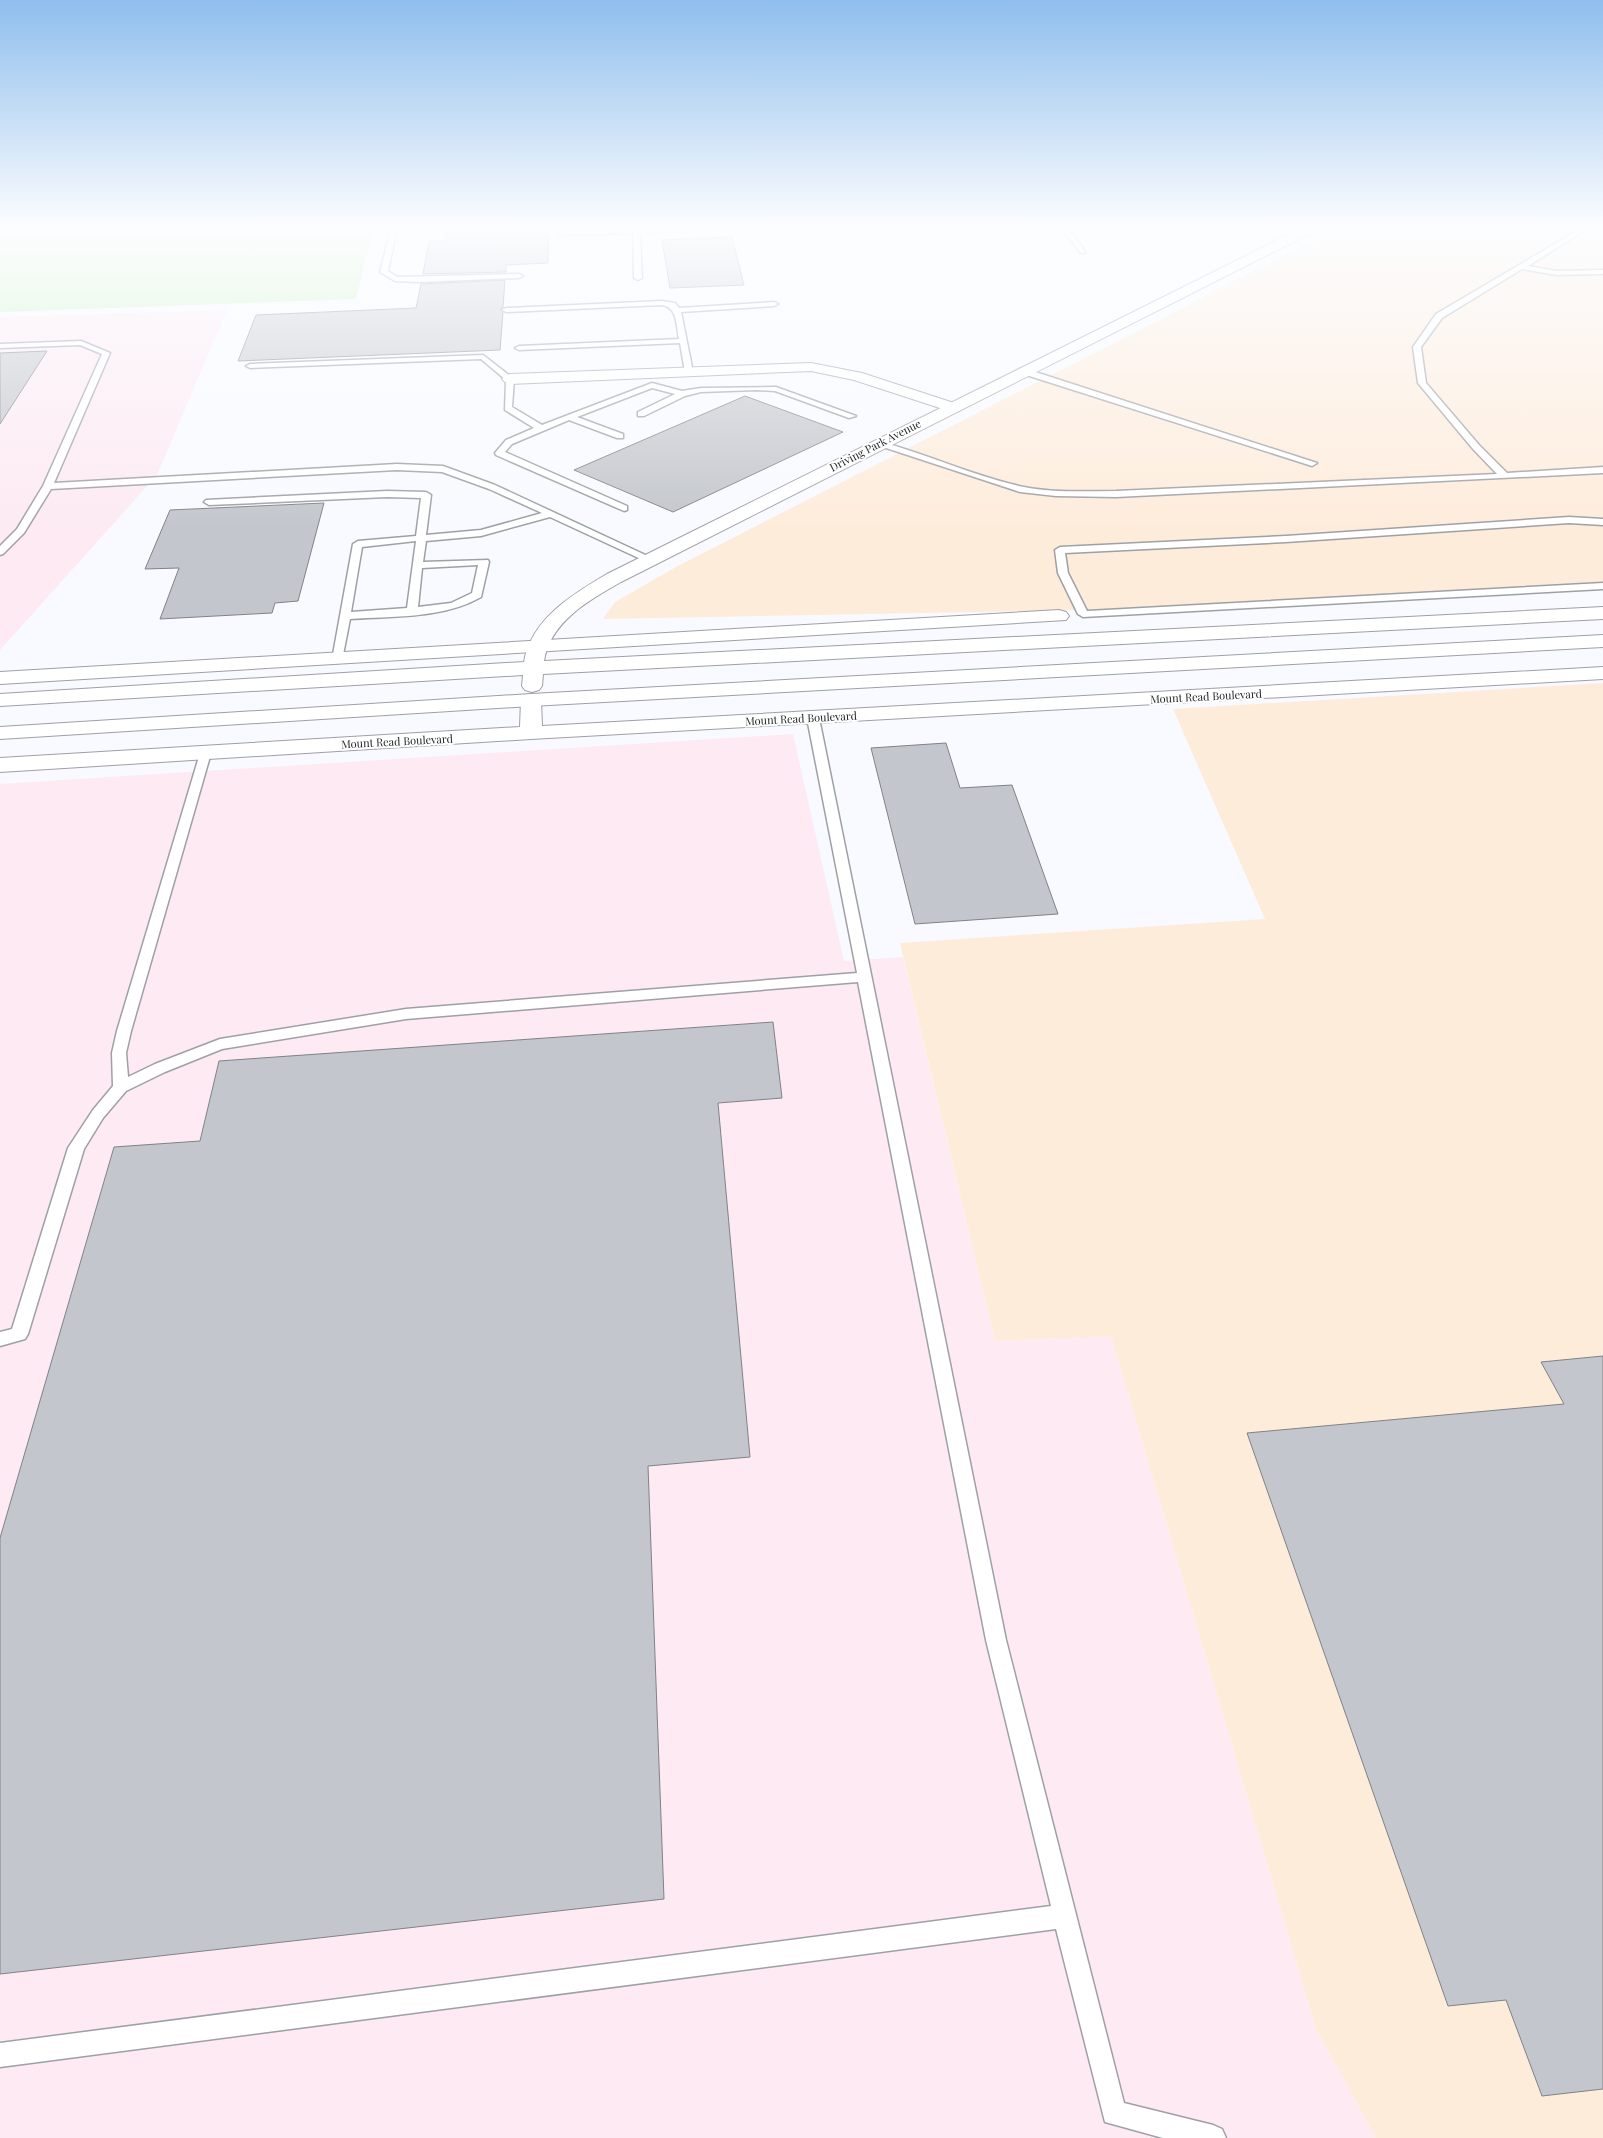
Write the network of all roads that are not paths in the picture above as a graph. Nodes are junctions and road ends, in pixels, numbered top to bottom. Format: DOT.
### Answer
graph roads {
  1 [pos="681,329"];
  2 [pos="1109,329"];
  3 [pos="1430,329"];
  4 [pos="683,341"];
  5 [pos="0,346"];
  6 [pos="519,348"];
  7 [pos="250,366"];
  8 [pos="682,372"];
  9 [pos="1023,372"];
  10 [pos="510,379"];
  11 [pos="652,385"];
  12 [pos="682,394"];
  13 [pos="952,407"];
  14 [pos="641,414"];
  15 [pos="852,416"];
  16 [pos="569,417"];
  17 [pos="541,428"];
  18 [pos="620,436"];
  19 [pos="878,444"];
  20 [pos="1312,463"];
  21 [pos="1603,470"];
  22 [pos="1505,476"];
  23 [pos="48,486"];
  24 [pos="208,502"];
  25 [pos="624,508"];
  26 [pos="550,514"];
  27 [pos="1603,522"];
  28 [pos="420,538"];
  29 [pos="0,552"];
  30 [pos="649,559"];
  31 [pos="418,565"];
  32 [pos="1603,586"];
  33 [pos="412,611"];
  34 [pos="1603,612"];
  35 [pos="1083,614"];
  36 [pos="345,616"];
  37 [pos="1059,616"];
  38 [pos="1603,642"];
  39 [pos="537,647"];
  40 [pos="337,660"];
  41 [pos="533,668"];
  42 [pos="1603,673"];
  43 [pos="0,678"];
  44 [pos="0,700"];
  45 [pos="531,700"];
  46 [pos="813,718"];
  47 [pos="0,733"];
  48 [pos="531,733"];
  49 [pos="206,753"];
  50 [pos="0,765"];
  51 [pos="864,976"];
  52 [pos="122,1087"];
  53 [pos="0,1339"];
  54 [pos="1065,1916"];
  55 [pos="0,2055"];
  56 [pos="1213,2138"];
  1 -- 4 [label="lane"];
  2 -- 9 [label="street, Driving Park Avenue"];
  3 -- 22 [label="lane"];
  4 -- 6 [label="lane"];
  4 -- 8 [label="lane"];
  5 -- 23 [label="lane"];
  7 -- 10 [label="lane"];
  8 -- 10 [label="street"];
  8 -- 11 [label="lane"];
  8 -- 13 [label="street"];
  9 -- 13 [label="street, Driving Park Avenue"];
  9 -- 20 [label="lane"];
  10 -- 17 [label="lane"];
  11 -- 12 [label="lane"];
  11 -- 16 [label="lane"];
  12 -- 14 [label="lane"];
  12 -- 15 [label="lane"];
  13 -- 19 [label="street, Driving Park Avenue"];
  16 -- 17 [label="lane"];
  16 -- 18 [label="lane"];
  17 -- 25 [label="lane"];
  19 -- 22 [label="lane"];
  19 -- 30 [label="street, Driving Park Avenue"];
  21 -- 22 [label="lane"];
  23 -- 26 [label="lane"];
  23 -- 29 [label="lane"];
  24 -- 28 [label="lane"];
  26 -- 28 [label="lane"];
  26 -- 30 [label="lane"];
  27 -- 35 [label="lane"];
  28 -- 31 [label="lane"];
  28 -- 36 [label="lane"];
  30 -- 39 [label="street, Driving Park Avenue"];
  31 -- 33 [label="lane"];
  31 -- 33 [label="lane"];
  32 -- 35 [label="lane"];
  33 -- 36 [label="lane"];
  34 -- 41 [label="street"];
  35 -- 37 [label="lane"];
  36 -- 40 [label="lane"];
  37 -- 39 [label="street"];
  38 -- 45 [label="street"];
  39 -- 40 [label="street"];
  39 -- 41 [label="street, Driving Park Avenue"];
  40 -- 43 [label="street"];
  41 -- 44 [label="street"];
  41 -- 45 [label="street, Driving Park Avenue"];
  42 -- 46 [label="street, Mount Read Boulevard"];
  45 -- 47 [label="street"];
  45 -- 48 [label="street, Driving Park Avenue"];
  46 -- 48 [label="street, Mount Read Boulevard"];
  46 -- 51 [label="lane"];
  48 -- 49 [label="street, Mount Read Boulevard"];
  49 -- 50 [label="street, Mount Read Boulevard"];
  49 -- 52 [label="lane"];
  51 -- 52 [label="lane"];
  51 -- 54 [label="lane"];
  52 -- 53 [label="lane"];
  54 -- 55 [label="lane"];
  54 -- 56 [label="lane"];
}
